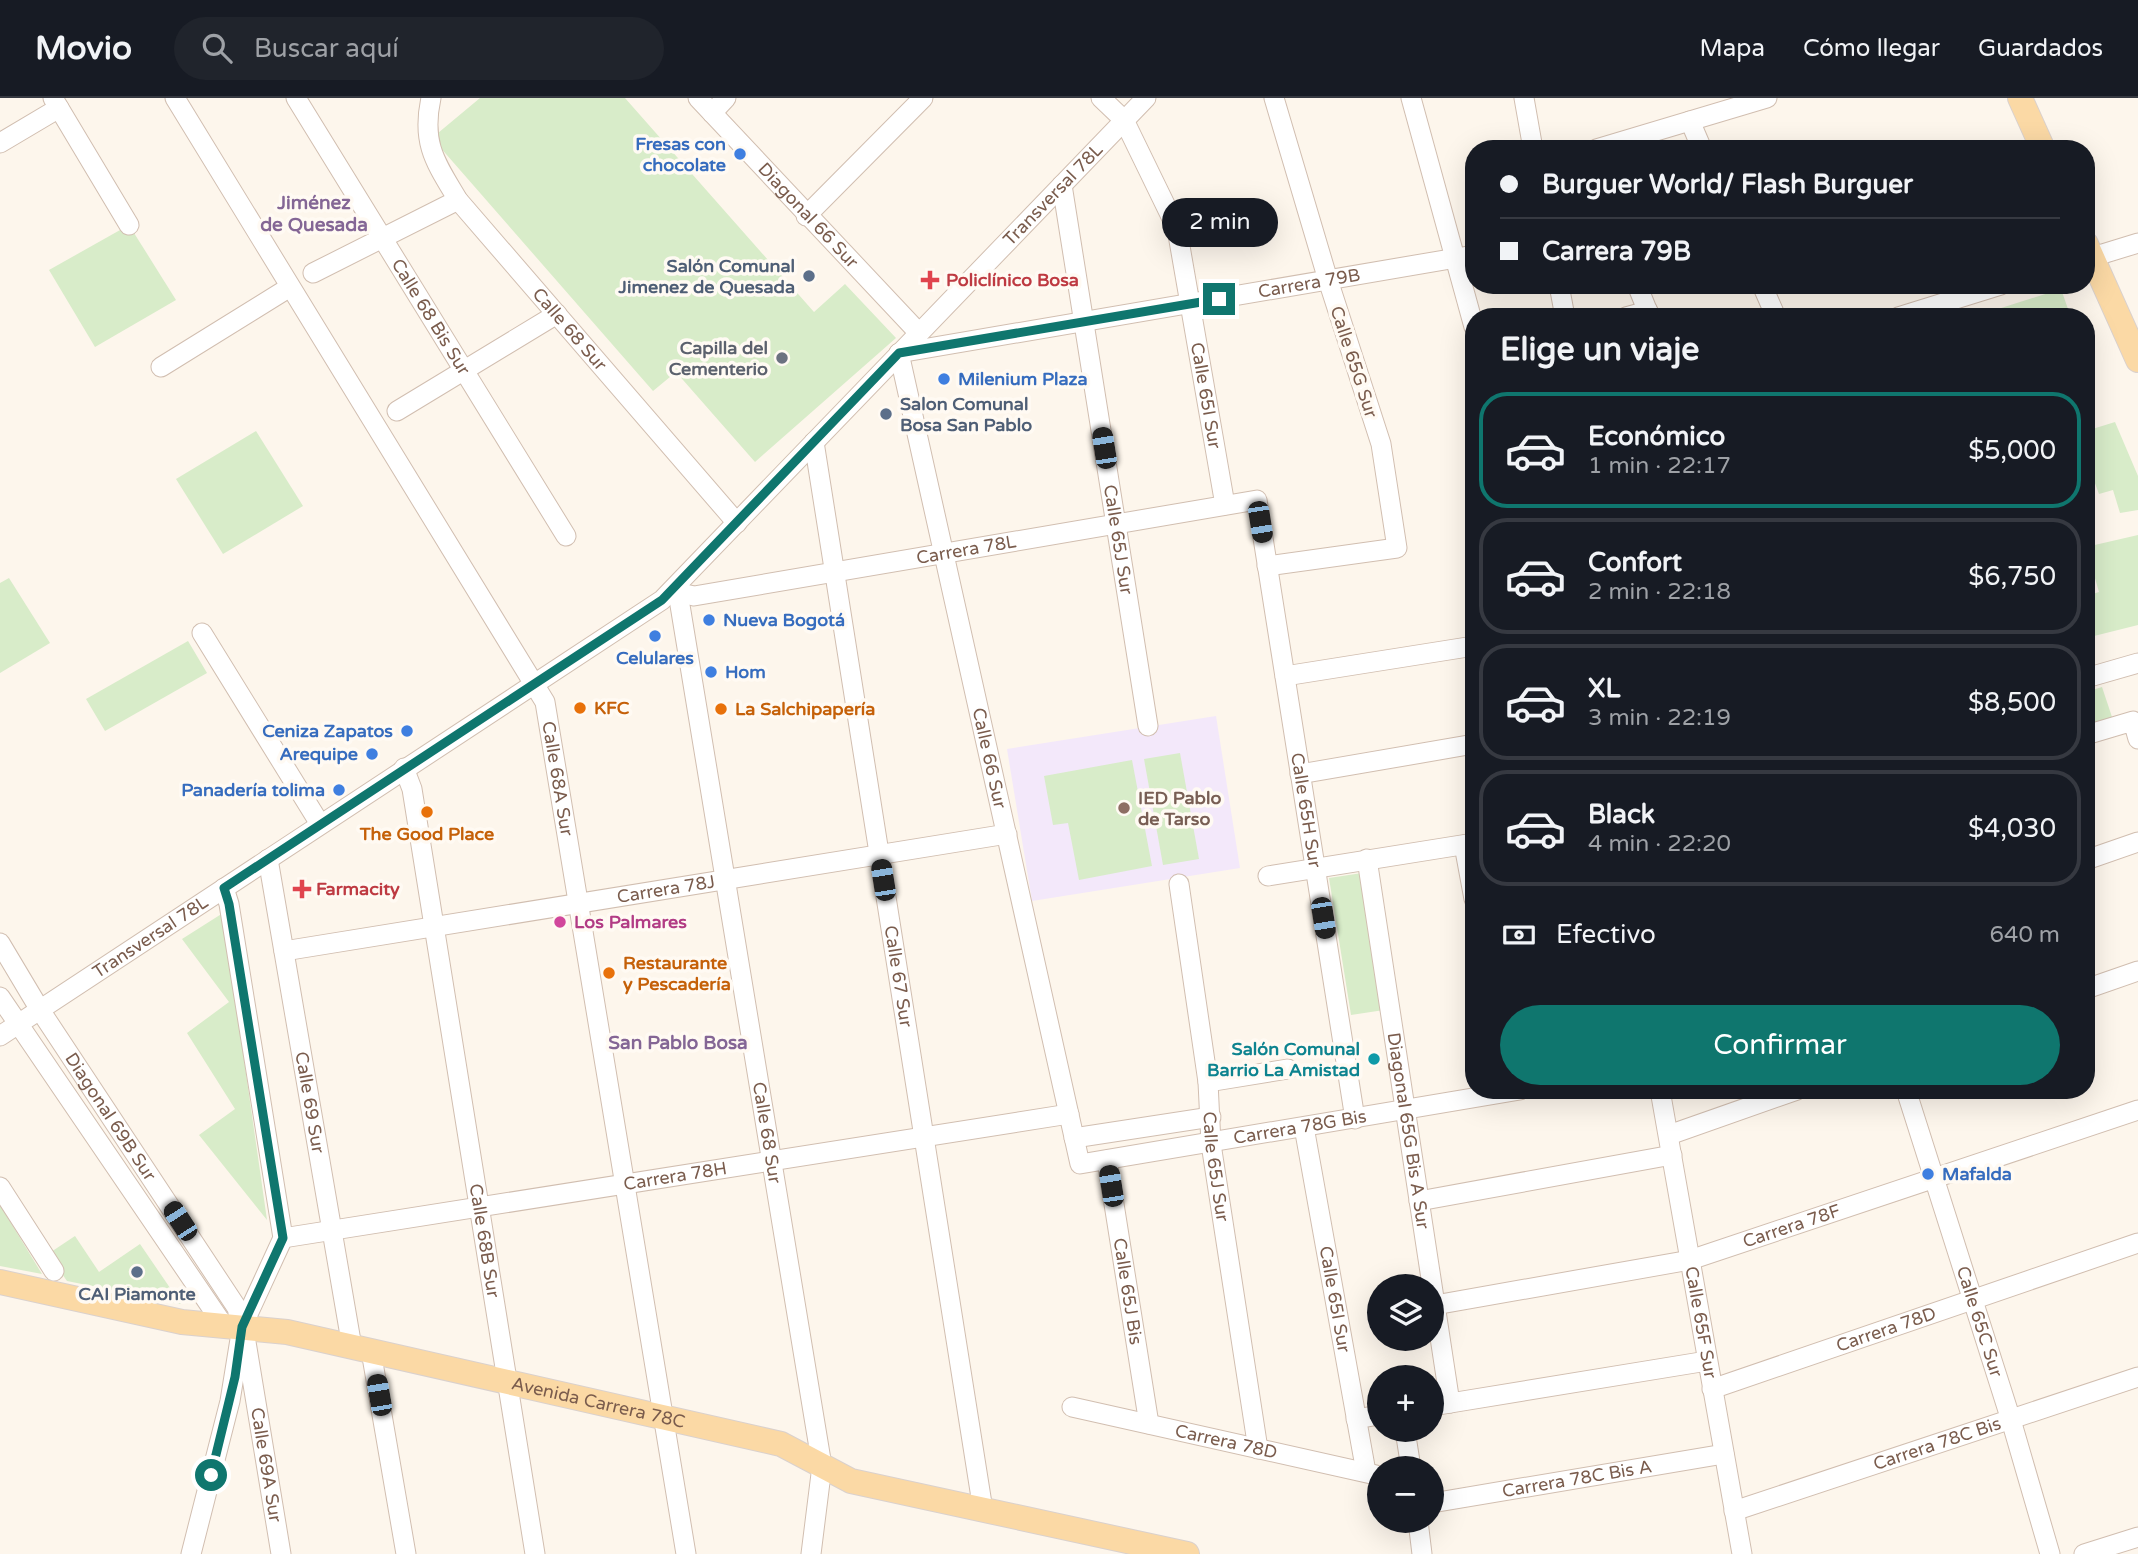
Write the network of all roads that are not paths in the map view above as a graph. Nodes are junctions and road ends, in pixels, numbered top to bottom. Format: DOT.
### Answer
graph roads {
  1 [pos="175,98"];
  2 [pos="296,98"];
  3 [pos="431,98"];
  4 [pos="698,98"];
  5 [pos="726,98"];
  6 [pos="923,98"];
  7 [pos="1101,98"];
  8 [pos="1146,98"];
  9 [pos="1274,98"];
  10 [pos="1411,98"];
  11 [pos="1524,98"];
  12 [pos="1767,98"];
  13 [pos="2020,98"];
  14 [pos="56,103"];
  15 [pos="712,113"];
  16 [pos="1124,120"];
  17 [pos="1690,121"];
  18 [pos="1531,140"];
  19 [pos="1627,140"];
  20 [pos="1698,140"];
  21 [pos="2039,140"];
  22 [pos="0,143"];
  23 [pos="1062,185"];
  24 [pos="458,200"];
  25 [pos="806,216"];
  26 [pos="129,225"];
  27 [pos="383,238"];
  28 [pos="2138,243"];
  29 [pos="2095,252"];
  30 [pos="1465,257"];
  31 [pos="2095,269"];
  32 [pos="313,273"];
  33 [pos="1328,280"];
  34 [pos="290,287"];
  35 [pos="1972,294"];
  36 [pos="1191,303"];
  37 [pos="1927,308"];
  38 [pos="557,314"];
  39 [pos="1084,322"];
  40 [pos="919,333"];
  41 [pos="899,353"];
  42 [pos="2138,360"];
  43 [pos="161,367"];
  44 [pos="464,371"];
  45 [pos="397,411"];
  46 [pos="814,442"];
  47 [pos="1257,500"];
  48 [pos="1225,505"];
  49 [pos="737,523"];
  50 [pos="1116,524"];
  51 [pos="566,536"];
  52 [pos="944,554"];
  53 [pos="1268,566"];
  54 [pos="835,573"];
  55 [pos="677,587"];
  56 [pos="202,634"];
  57 [pos="1465,647"];
  58 [pos="2138,663"];
  59 [pos="2095,675"];
  60 [pos="1285,676"];
  61 [pos="533,683"];
  62 [pos="1148,726"];
  63 [pos="2135,730"];
  64 [pos="2095,734"];
  65 [pos="1465,746"];
  66 [pos="404,768"];
  67 [pos="1300,774"];
  68 [pos="320,824"];
  69 [pos="1007,834"];
  70 [pos="2138,842"];
  71 [pos="1465,845"];
  72 [pos="879,854"];
  73 [pos="2095,856"];
  74 [pos="268,859"];
  75 [pos="1367,859"];
  76 [pos="1315,867"];
  77 [pos="1268,876"];
  78 [pos="725,879"];
  79 [pos="1179,884"];
  80 [pos="224,888"];
  81 [pos="579,903"];
  82 [pos="435,926"];
  83 [pos="0,943"];
  84 [pos="284,951"];
  85 [pos="2138,971"];
  86 [pos="2095,986"];
  87 [pos="0,997"];
  88 [pos="40,1010"];
  89 [pos="17,1025"];
  90 [pos="0,1036"];
  91 [pos="1288,1069"];
  92 [pos="1208,1082"];
  93 [pos="1468,1099"];
  94 [pos="1662,1099"];
  95 [pos="1776,1099"];
  96 [pos="1909,1099"];
  97 [pos="1405,1110"];
  98 [pos="2138,1110"];
  99 [pos="1069,1114"];
  100 [pos="1211,1117"];
  101 [pos="1355,1119"];
  102 [pos="1304,1128"];
  103 [pos="924,1137"];
  104 [pos="1074,1138"];
  105 [pos="1211,1144"];
  106 [pos="1671,1145"];
  107 [pos="1107,1160"];
  108 [pos="772,1161"];
  109 [pos="1080,1164"];
  110 [pos="1934,1178"];
  111 [pos="625,1184"];
  112 [pos="0,1188"];
  113 [pos="1419,1201"];
  114 [pos="480,1207"];
  115 [pos="332,1230"];
  116 [pos="283,1238"];
  117 [pos="2138,1243"];
  118 [pos="1690,1260"];
  119 [pos="54,1271"];
  120 [pos="1430,1274"];
  121 [pos="0,1282"];
  122 [pos="1972,1299"];
  123 [pos="1444,1303"];
  124 [pos="233,1326"];
  125 [pos="361,1349"];
  126 [pos="1707,1361"];
  127 [pos="2138,1377"];
  128 [pos="507,1382"];
  129 [pos="1712,1389"];
  130 [pos="1444,1405"];
  131 [pos="1072,1407"];
  132 [pos="1367,1417"];
  133 [pos="663,1418"];
  134 [pos="1356,1419"];
  135 [pos="2011,1420"];
  136 [pos="1149,1424"];
  137 [pos="1258,1449"];
  138 [pos="1724,1454"];
  139 [pos="1367,1457"];
  140 [pos="822,1466"];
  141 [pos="1367,1473"];
  142 [pos="1444,1501"];
  143 [pos="983,1510"];
  144 [pos="1734,1511"];
  145 [pos="1419,1533"];
  146 [pos="2138,1537"];
  147 [pos="1177,1553"];
  148 [pos="191,1554"];
  149 [pos="281,1554"];
  150 [pos="406,1554"];
  151 [pos="535,1554"];
  152 [pos="687,1554"];
  153 [pos="811,1554"];
  154 [pos="1422,1554"];
  155 [pos="1742,1554"];
  156 [pos="2050,1554"];
  157 [pos="2084,1554"];
  1 -- 34 [label="street, Calle 68A Sur"];
  2 -- 27 [label="street, Calle 68 Bis Sur"];
  3 -- 24 [label="street, Calle 68 Sur"];
  4 -- 15 [label="street, Diagonal 66 Sur"];
  5 -- 15 [label="street"];
  6 -- 25 [label="street"];
  7 -- 16 [label="street, Calle 65I Sur"];
  8 -- 16 [label="street, Transversal 78L"];
  9 -- 33 [label="street, Calle 65G Sur"];
  10 -- 30 [label="street"];
  11 -- 18 [label="street"];
  12 -- 17 [label="street"];
  13 -- 21 [label="main road"];
  14 -- 22 [label="street"];
  14 -- 26 [label="street"];
  15 -- 25 [label="street, Diagonal 66 Sur"];
  16 -- 23 [label="street, Transversal 78L"];
  16 -- 36 [label="street, Calle 65I Sur"];
  17 -- 19 [label="street"];
  17 -- 20 [label="street"];
  23 -- 39 [label="street, Calle 65J Sur"];
  23 -- 40 [label="street, Transversal 78L"];
  24 -- 27 [label="street"];
  24 -- 38 [label="street, Calle 68 Sur"];
  25 -- 40 [label="street, Diagonal 66 Sur"];
  27 -- 32 [label="street"];
  27 -- 44 [label="street, Calle 68 Bis Sur"];
  28 -- 29 [label="street"];
  30 -- 33 [label="street, Carrera 79B"];
  31 -- 42 [label="main road"];
  33 -- 36 [label="street, Carrera 79B"];
  33 -- 53 [label="street, Calle 65G Sur"];
  34 -- 43 [label="street"];
  34 -- 61 [label="street, Calle 68A Sur"];
  35 -- 37 [label="street"];
  36 -- 39 [label="street, Carrera 79B"];
  36 -- 48 [label="street, Calle 65I Sur"];
  38 -- 44 [label="street"];
  38 -- 49 [label="street, Calle 68 Sur"];
  39 -- 41 [label="street, Carrera 79B"];
  39 -- 50 [label="street, Calle 65J Sur"];
  40 -- 41 [label="street, Transversal 78L"];
  41 -- 46 [label="street, Transversal 78L"];
  41 -- 52 [label="street, Calle 66 Sur"];
  44 -- 45 [label="street"];
  44 -- 51 [label="street, Calle 68 Bis Sur"];
  46 -- 49 [label="street, Transversal 78L"];
  46 -- 54 [label="street, Calle 67 Sur"];
  47 -- 48 [label="street, Carrera 78L"];
  47 -- 53 [label="street, Calle 65H Sur"];
  48 -- 50 [label="street, Carrera 78L"];
  49 -- 55 [label="street, Transversal 78L"];
  50 -- 52 [label="street, Carrera 78L"];
  50 -- 62 [label="street, Calle 65J Sur"];
  52 -- 54 [label="street, Carrera 78L"];
  52 -- 69 [label="street, Calle 66 Sur"];
  53 -- 60 [label="street, Calle 65H Sur"];
  54 -- 55 [label="street, Carrera 78L"];
  54 -- 72 [label="street, Calle 67 Sur"];
  55 -- 61 [label="street, Transversal 78L"];
  55 -- 78 [label="street, Calle 68 Sur"];
  56 -- 68 [label="street"];
  57 -- 60 [label="street"];
  58 -- 59 [label="street"];
  60 -- 67 [label="street, Calle 65H Sur"];
  61 -- 66 [label="street, Transversal 78L"];
  61 -- 81 [label="street, Calle 68A Sur"];
  63 -- 64 [label="street"];
  65 -- 67 [label="street"];
  66 -- 68 [label="street, Transversal 78L"];
  66 -- 82 [label="street, Calle 68B Sur"];
  67 -- 76 [label="street, Calle 65H Sur"];
  68 -- 74 [label="street, Transversal 78L"];
  69 -- 72 [label="street, Carrera 78J"];
  69 -- 99 [label="street, Calle 66 Sur"];
  70 -- 73 [label="street"];
  71 -- 75 [label="street"];
  72 -- 78 [label="street, Carrera 78J"];
  72 -- 103 [label="street, Calle 67 Sur"];
  74 -- 80 [label="street, Transversal 78L"];
  74 -- 84 [label="street, Calle 69 Sur"];
  75 -- 76 [label="street"];
  75 -- 97 [label="street, Diagonal 65G Bis A Sur"];
  76 -- 77 [label="street"];
  76 -- 101 [label="street, Calle 65H Sur"];
  78 -- 81 [label="street, Carrera 78J"];
  78 -- 108 [label="street, Calle 68 Sur"];
  79 -- 92 [label="street, Calle 65J Sur"];
  80 -- 88 [label="street, Transversal 78L"];
  80 -- 116 [label="street"];
  81 -- 82 [label="street, Carrera 78J"];
  81 -- 111 [label="street, Calle 68A Sur"];
  82 -- 84 [label="street, Carrera 78J"];
  82 -- 114 [label="street, Calle 68B Sur"];
  83 -- 88 [label="street, Diagonal 69B Sur"];
  84 -- 115 [label="street, Calle 69 Sur"];
  85 -- 86 [label="street"];
  87 -- 89 [label="street, Diagonal 69B Sur"];
  88 -- 89 [label="street, Transversal 78L"];
  88 -- 124 [label="street, Diagonal 69B Sur"];
  89 -- 90 [label="street, Transversal 78L"];
  89 -- 124 [label="street, Diagonal 69B Sur"];
  91 -- 92 [label="street"];
  92 -- 100 [label="street, Calle 65J Sur"];
  93 -- 97 [label="street, Carrera 78G Bis"];
  94 -- 106 [label="street, Calle 65F Sur"];
  95 -- 106 [label="street"];
  96 -- 110 [label="street, Calle 65C Sur"];
  97 -- 101 [label="street, Carrera 78G Bis"];
  97 -- 113 [label="street, Diagonal 65G Bis A Sur"];
  98 -- 110 [label="street, Carrera 78F"];
  99 -- 103 [label="street, Carrera 78H"];
  99 -- 104 [label="street, Calle 66 Sur"];
  100 -- 104 [label="street, Carrera 78G Bis"];
  100 -- 105 [label="street, Calle 65J Sur"];
  101 -- 102 [label="street, Carrera 78G Bis"];
  102 -- 105 [label="street, Carrera 78G Bis"];
  102 -- 134 [label="street, Calle 65I Sur"];
  103 -- 108 [label="street, Carrera 78H"];
  103 -- 143 [label="street, Calle 67 Sur"];
  104 -- 109 [label="street, Calle 66 Sur"];
  105 -- 107 [label="street, Carrera 78G Bis"];
  105 -- 137 [label="street, Calle 65J Sur"];
  106 -- 113 [label="street"];
  106 -- 118 [label="street, Calle 65F Sur"];
  107 -- 109 [label="street, Carrera 78G Bis"];
  107 -- 136 [label="street, Calle 65J Bis"];
  108 -- 111 [label="street, Carrera 78H"];
  108 -- 140 [label="street, Calle 68 Sur"];
  110 -- 118 [label="street, Carrera 78F"];
  110 -- 122 [label="street, Calle 65C Sur"];
  111 -- 114 [label="street, Carrera 78H"];
  111 -- 133 [label="street, Calle 68A Sur"];
  112 -- 119 [label="street"];
  113 -- 120 [label="street, Diagonal 65G Bis A Sur"];
  114 -- 115 [label="street, Carrera 78H"];
  114 -- 128 [label="street, Calle 68B Sur"];
  115 -- 116 [label="street, Carrera 78H"];
  115 -- 125 [label="street, Calle 69 Sur"];
  116 -- 124 [label="street"];
  117 -- 122 [label="street, Carrera 78D"];
  118 -- 123 [label="street, Carrera 78F"];
  118 -- 126 [label="street, Calle 65F Sur"];
  121 -- 124 [label="main road, Avenida Carrera 78C"];
  122 -- 129 [label="street, Carrera 78D"];
  122 -- 135 [label="street, Calle 65C Sur"];
  124 -- 125 [label="main road, Avenida Carrera 78C"];
  124 -- 148 [label="street"];
  124 -- 149 [label="street, Calle 69A Sur"];
  125 -- 128 [label="main road, Avenida Carrera 78C"];
  125 -- 150 [label="street, Calle 69 Sur"];
  126 -- 129 [label="street, Calle 65F Sur"];
  126 -- 130 [label="street"];
  127 -- 135 [label="street, Carrera 78C Bis"];
  128 -- 133 [label="main road, Avenida Carrera 78C"];
  128 -- 151 [label="street, Calle 68B Sur"];
  129 -- 138 [label="street, Calle 65F Sur"];
  131 -- 136 [label="street, Carrera 78D"];
  132 -- 134 [label="street"];
  133 -- 140 [label="main road, Avenida Carrera 78C"];
  133 -- 152 [label="street, Calle 68A Sur"];
  134 -- 139 [label="street, Calle 65I Sur"];
  135 -- 144 [label="street, Carrera 78C Bis"];
  135 -- 156 [label="street, Calle 65C Sur"];
  136 -- 137 [label="street, Carrera 78D"];
  137 -- 141 [label="street, Carrera 78D"];
  138 -- 142 [label="street, Carrera 78C Bis A"];
  138 -- 144 [label="street, Calle 65F Sur"];
  140 -- 143 [label="main road, Avenida Carrera 78C"];
  140 -- 153 [label="street, Calle 68 Sur"];
  143 -- 147 [label="main road, Avenida Carrera 78C"];
  144 -- 155 [label="street, Calle 65F Sur"];
  145 -- 154 [label="street"];
  146 -- 157 [label="street"];
}
